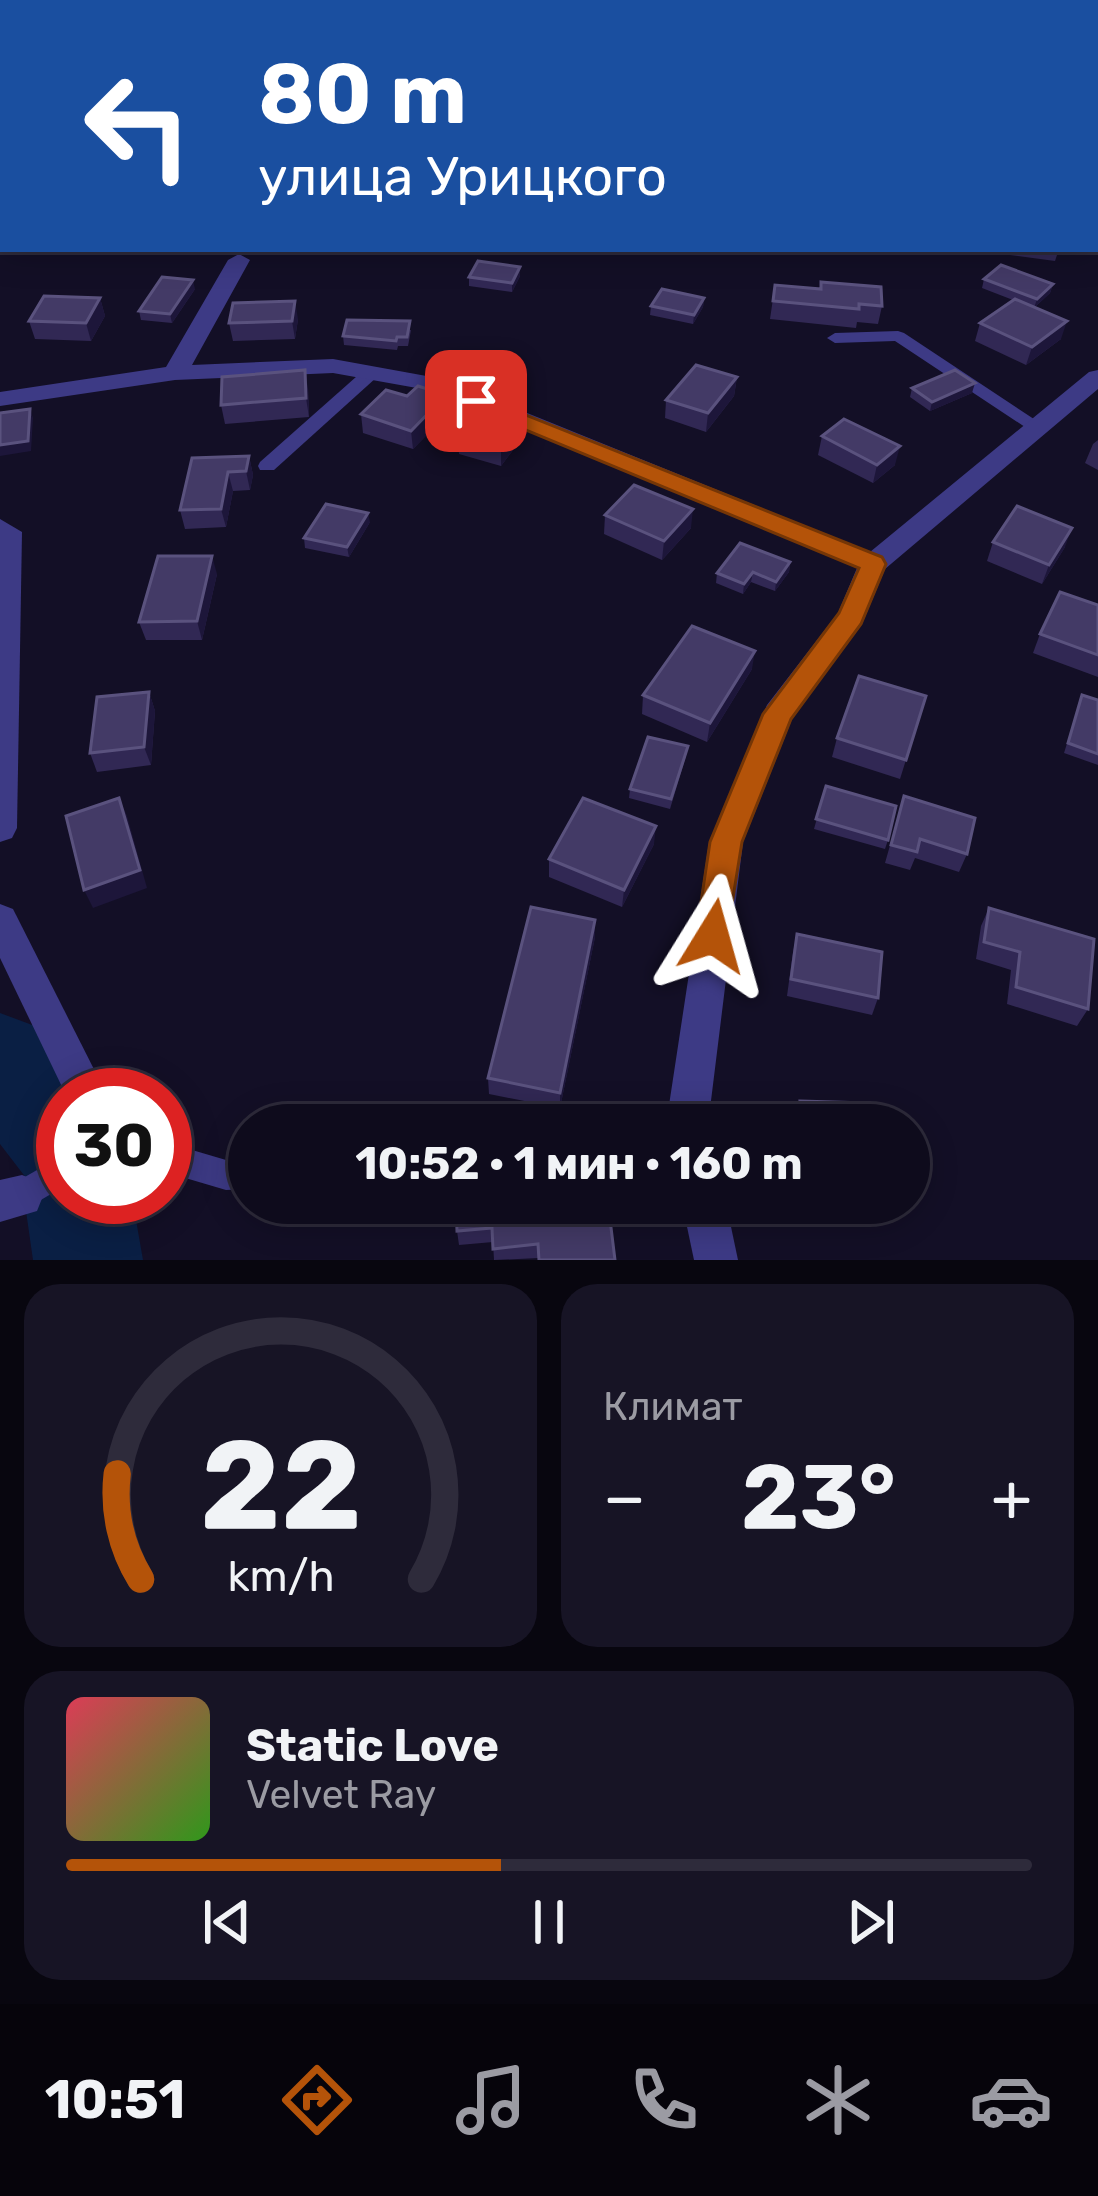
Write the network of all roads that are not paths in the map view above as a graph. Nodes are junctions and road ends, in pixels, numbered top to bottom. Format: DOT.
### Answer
graph roads {
  1 [pos="239,260"];
  2 [pos="835,338"];
  3 [pos="371,373"];
  4 [pos="175,374"];
  5 [pos="1098,377"];
  6 [pos="0,399"];
  7 [pos="1037,427"];
  8 [pos="267,466"];
  9 [pos="0,528"];
  10 [pos="873,564"];
  11 [pos="0,828"];
  12 [pos="0,920"];
  13 [pos="74,1068"];
  14 [pos="688,1104"];
  15 [pos="192,1165"];
  16 [pos="228,1175"];
  17 [pos="708,1224"];
  18 [pos="716,1260"];
  1 -- 4 [label="street"];
  2 -- 7 [label="lane"];
  3 -- 4 [label="street"];
  3 -- 8 [label="lane"];
  3 -- 10 [label="street"];
  4 -- 6 [label="street"];
  5 -- 7 [label="street"];
  7 -- 10 [label="street"];
  9 -- 11 [label="street"];
  10 -- 14 [label="street"];
  12 -- 13 [label="street"];
  15 -- 16 [label="lane"];
  17 -- 18 [label="street"];
}
